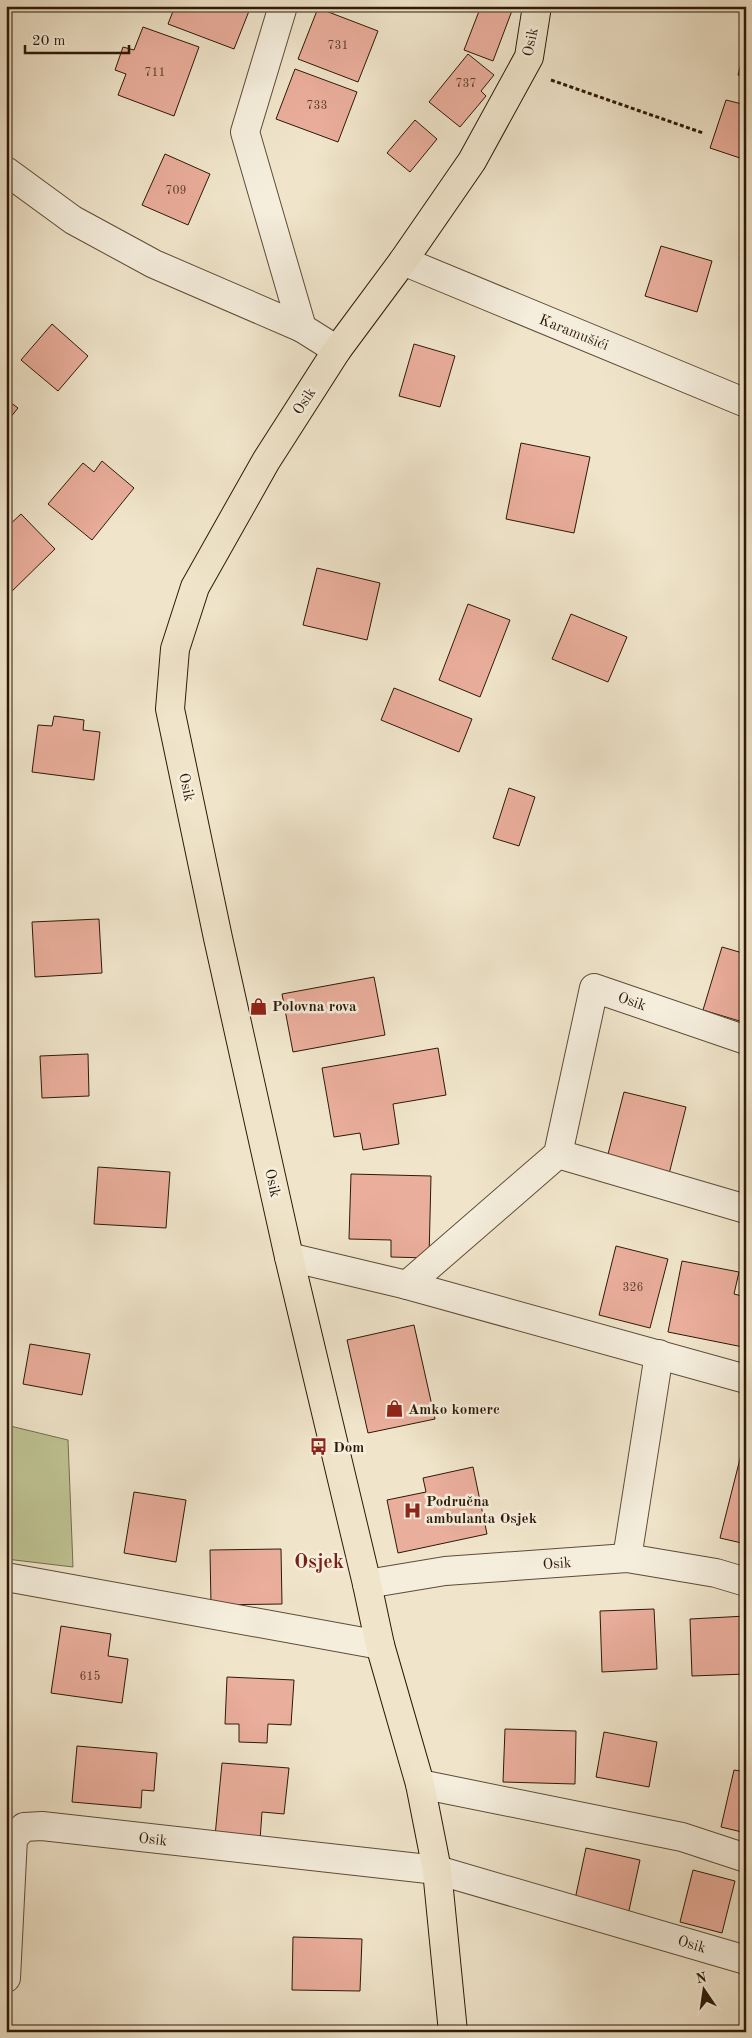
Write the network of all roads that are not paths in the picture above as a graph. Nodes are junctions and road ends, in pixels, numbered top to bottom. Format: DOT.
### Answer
graph roads {
  1 [pos="283,6"];
  2 [pos="537,6"];
  3 [pos="6,171"];
  4 [pos="403,261"];
  5 [pos="302,328"];
  6 [pos="337,350"];
  7 [pos="746,403"];
  8 [pos="746,1040"];
  9 [pos="558,1154"];
  10 [pos="746,1209"];
  11 [pos="289,1257"];
  12 [pos="406,1285"];
  13 [pos="659,1354"];
  14 [pos="746,1379"];
  15 [pos="627,1558"];
  16 [pos="6,1577"];
  17 [pos="746,1582"];
  18 [pos="367,1584"];
  19 [pos="380,1645"];
  20 [pos="420,1784"];
  21 [pos="746,1858"];
  22 [pos="437,1870"];
  23 [pos="746,1960"];
  24 [pos="6,1978"];
  25 [pos="453,2032"];
  1 -- 5 [label="street"];
  2 -- 4 [label="main road, Osik"];
  3 -- 5 [label="street"];
  4 -- 6 [label="main road, Osik"];
  4 -- 7 [label="street, Karamušići"];
  5 -- 6 [label="street"];
  6 -- 11 [label="main road, Osik"];
  8 -- 9 [label="street, Osik"];
  9 -- 10 [label="street"];
  9 -- 12 [label="street"];
  11 -- 12 [label="street"];
  11 -- 18 [label="main road, Osik"];
  12 -- 13 [label="street"];
  13 -- 14 [label="street"];
  13 -- 15 [label="street"];
  15 -- 17 [label="street, Osik"];
  15 -- 18 [label="street, Osik"];
  16 -- 19 [label="street"];
  18 -- 19 [label="main road, Osik"];
  19 -- 20 [label="main road, Osik"];
  20 -- 21 [label="street"];
  20 -- 22 [label="main road, Osik"];
  22 -- 23 [label="street, Osik"];
  22 -- 24 [label="street, Osik"];
  22 -- 25 [label="main road, Osik"];
}
